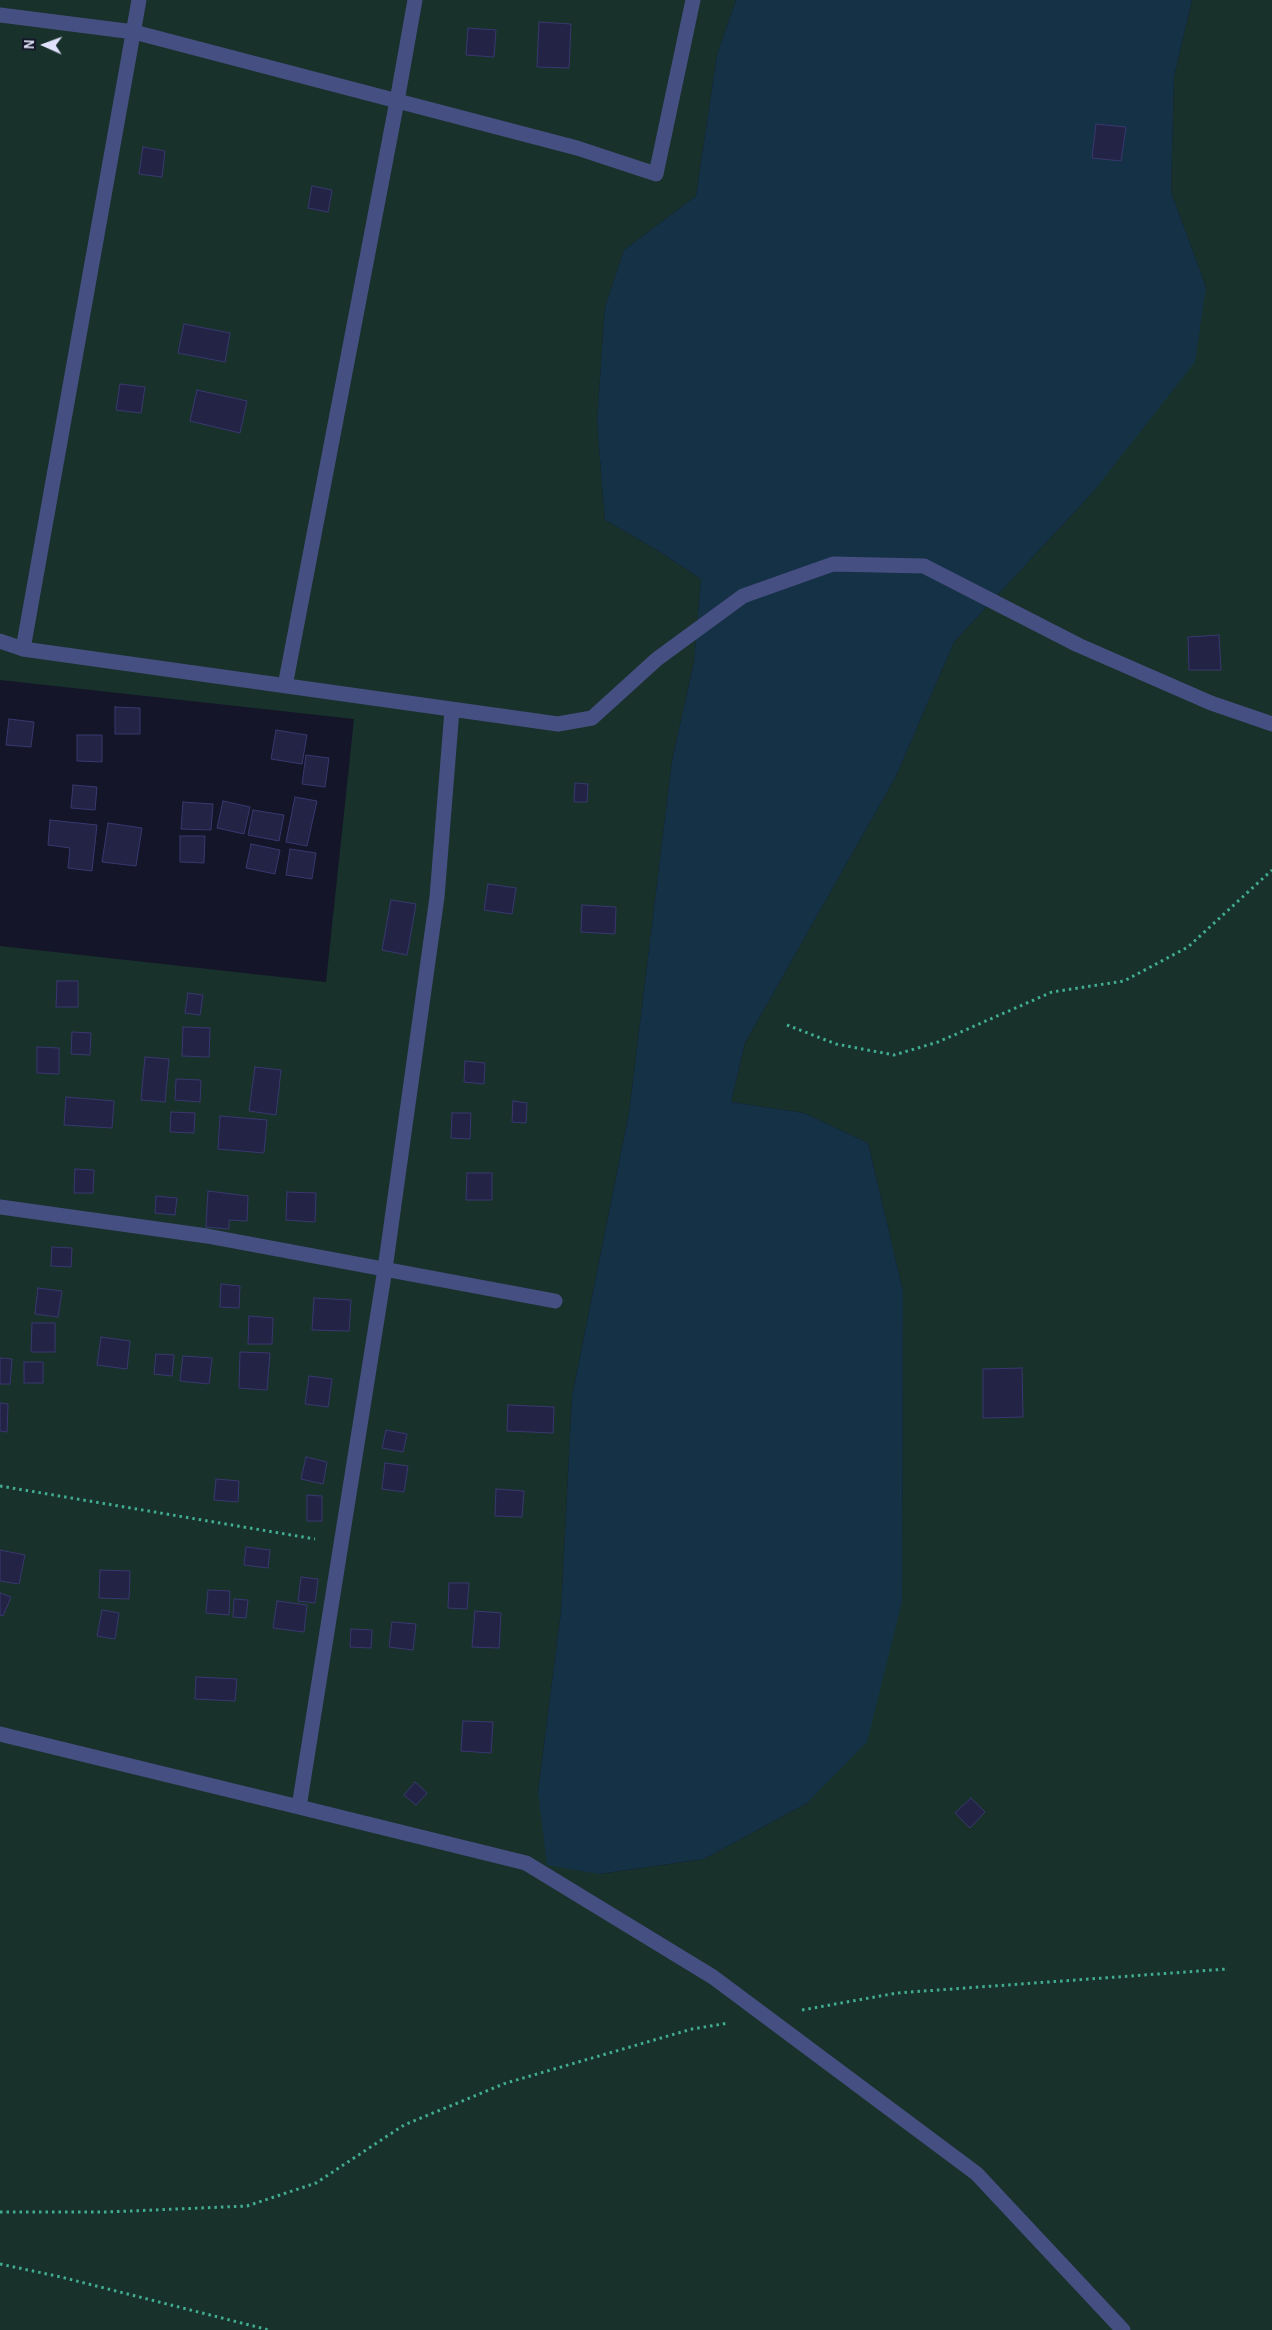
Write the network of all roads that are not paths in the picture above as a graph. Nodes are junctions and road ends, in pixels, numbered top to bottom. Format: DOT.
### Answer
graph roads {
  1 [pos="138,0"];
  2 [pos="415,0"];
  3 [pos="693,0"];
  4 [pos="0,16"];
  5 [pos="134,32"];
  6 [pos="398,101"];
  7 [pos="0,641"];
  8 [pos="23,649"];
  9 [pos="285,686"];
  10 [pos="452,710"];
  11 [pos="1272,724"];
  12 [pos="0,1207"];
  13 [pos="386,1269"];
  14 [pos="555,1301"];
  15 [pos="0,1734"];
  16 [pos="299,1806"];
  17 [pos="1123,2330"];
  1 -- 5 [label="street"];
  2 -- 6 [label="street"];
  3 -- 6 [label="street"];
  4 -- 5 [label="street"];
  5 -- 6 [label="street"];
  5 -- 8 [label="street"];
  6 -- 9 [label="street"];
  7 -- 8 [label="street"];
  8 -- 9 [label="street"];
  9 -- 10 [label="street"];
  10 -- 11 [label="street"];
  10 -- 13 [label="street"];
  12 -- 13 [label="street"];
  13 -- 14 [label="street"];
  13 -- 16 [label="street"];
  15 -- 16 [label="street"];
  16 -- 17 [label="street"];
}
